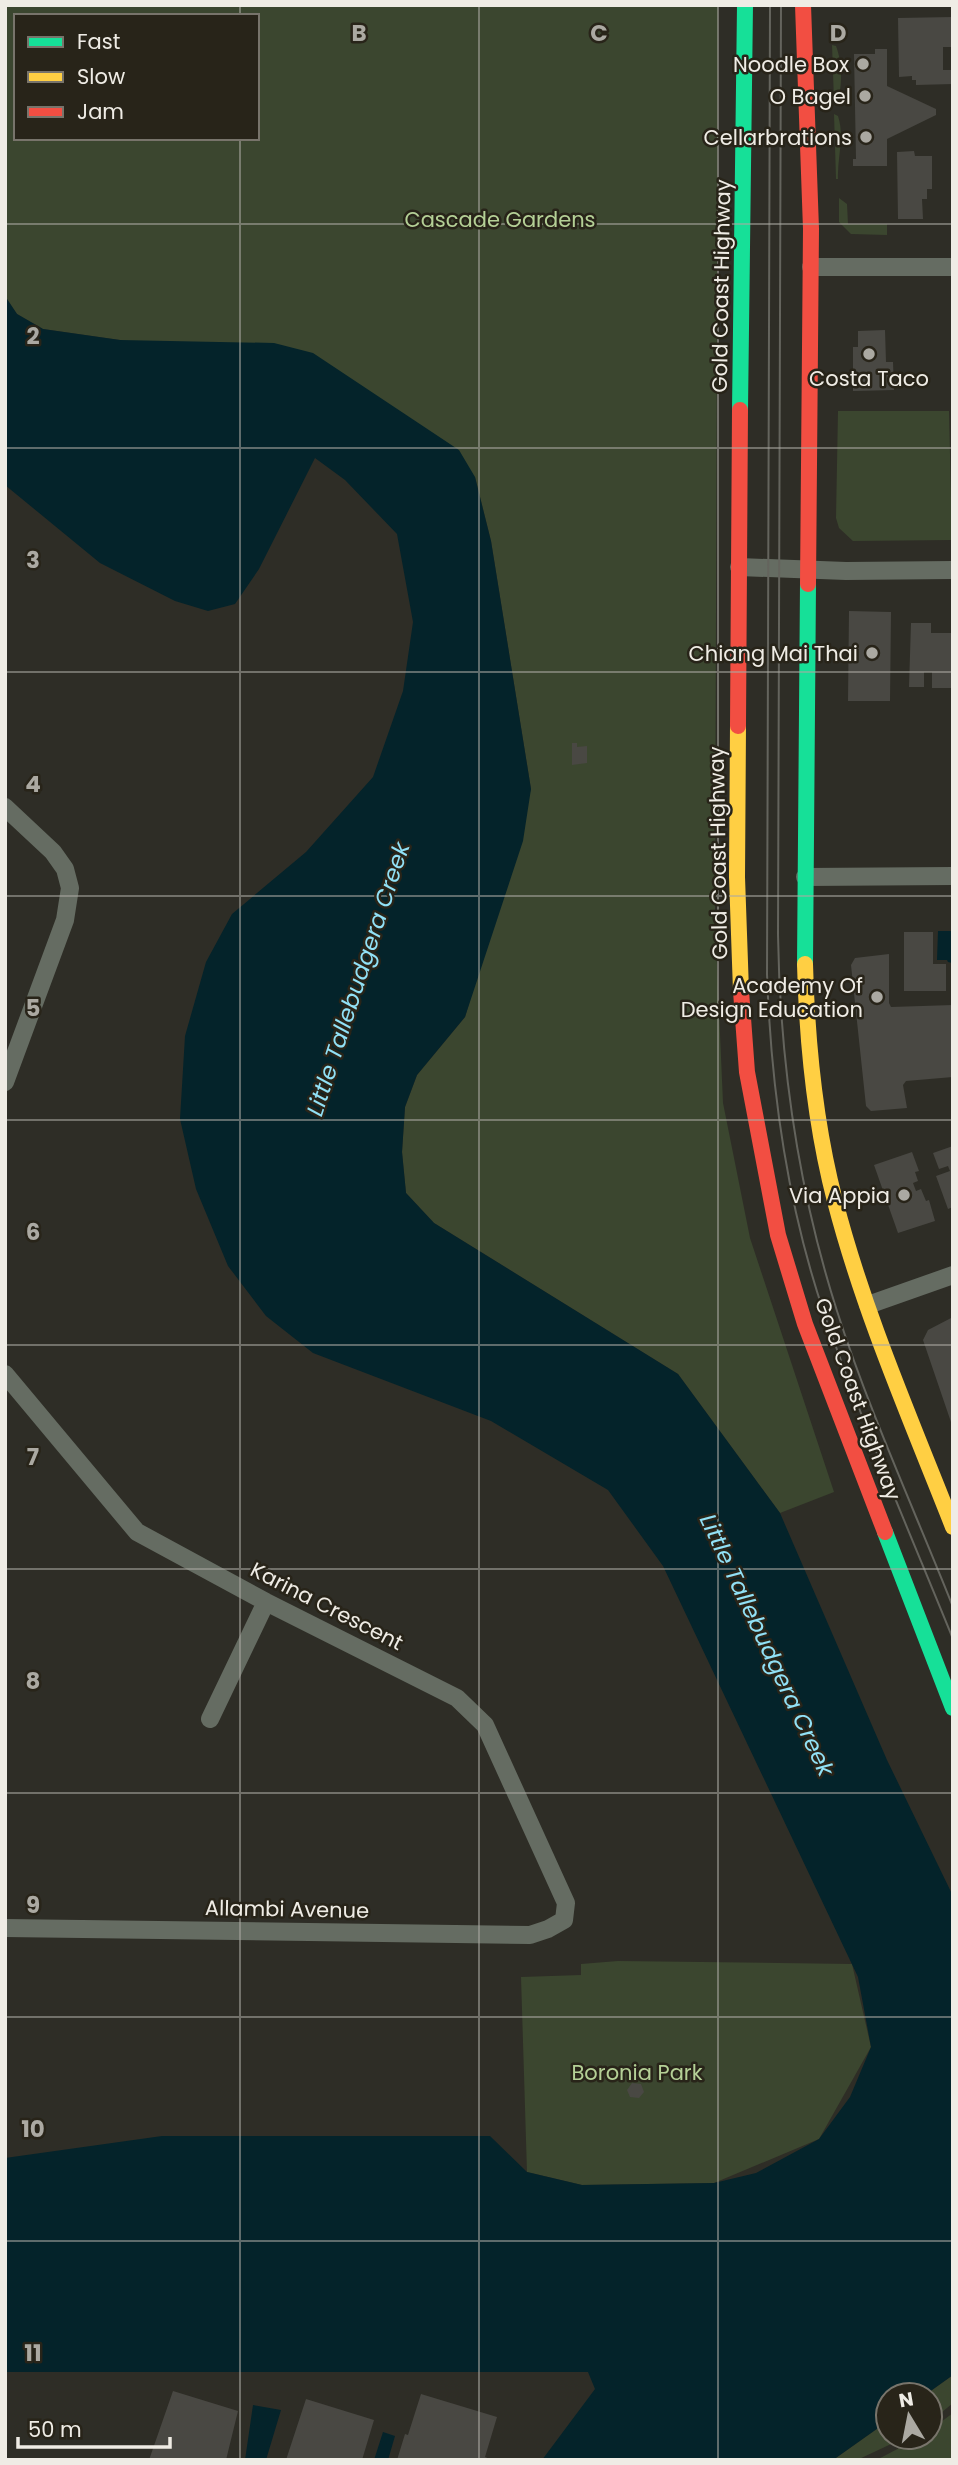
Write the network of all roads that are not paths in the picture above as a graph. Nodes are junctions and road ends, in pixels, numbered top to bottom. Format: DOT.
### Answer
graph roads {
  1 [pos="745,5"];
  2 [pos="803,5"];
  3 [pos="811,267"];
  4 [pos="953,267"];
  5 [pos="738,567"];
  6 [pos="806,570"];
  7 [pos="953,570"];
  8 [pos="5,807"];
  9 [pos="953,876"];
  10 [pos="805,877"];
  11 [pos="5,1082"];
  12 [pos="953,1275"];
  13 [pos="868,1305"];
  14 [pos="5,1374"];
  15 [pos="953,1527"];
  16 [pos="266,1602"];
  17 [pos="953,1708"];
  18 [pos="210,1719"];
  19 [pos="564,1920"];
  20 [pos="5,1928"];
  1 -- 5 [label="highway, Gold Coast Highway"];
  2 -- 3 [label="highway, Gold Coast Highway"];
  3 -- 4 [label="street"];
  3 -- 6 [label="highway, Gold Coast Highway"];
  5 -- 6 [label="street"];
  5 -- 17 [label="highway, Gold Coast Highway"];
  6 -- 7 [label="street"];
  6 -- 10 [label="highway, Gold Coast Highway"];
  8 -- 11 [label="street"];
  9 -- 10 [label="street"];
  10 -- 13 [label="highway, Gold Coast Highway"];
  12 -- 13 [label="street"];
  13 -- 15 [label="highway, Gold Coast Highway"];
  14 -- 16 [label="street, Karina Crescent"];
  16 -- 18 [label="street"];
  16 -- 19 [label="street, Karina Crescent"];
  19 -- 20 [label="street, Allambi Avenue"];
}
